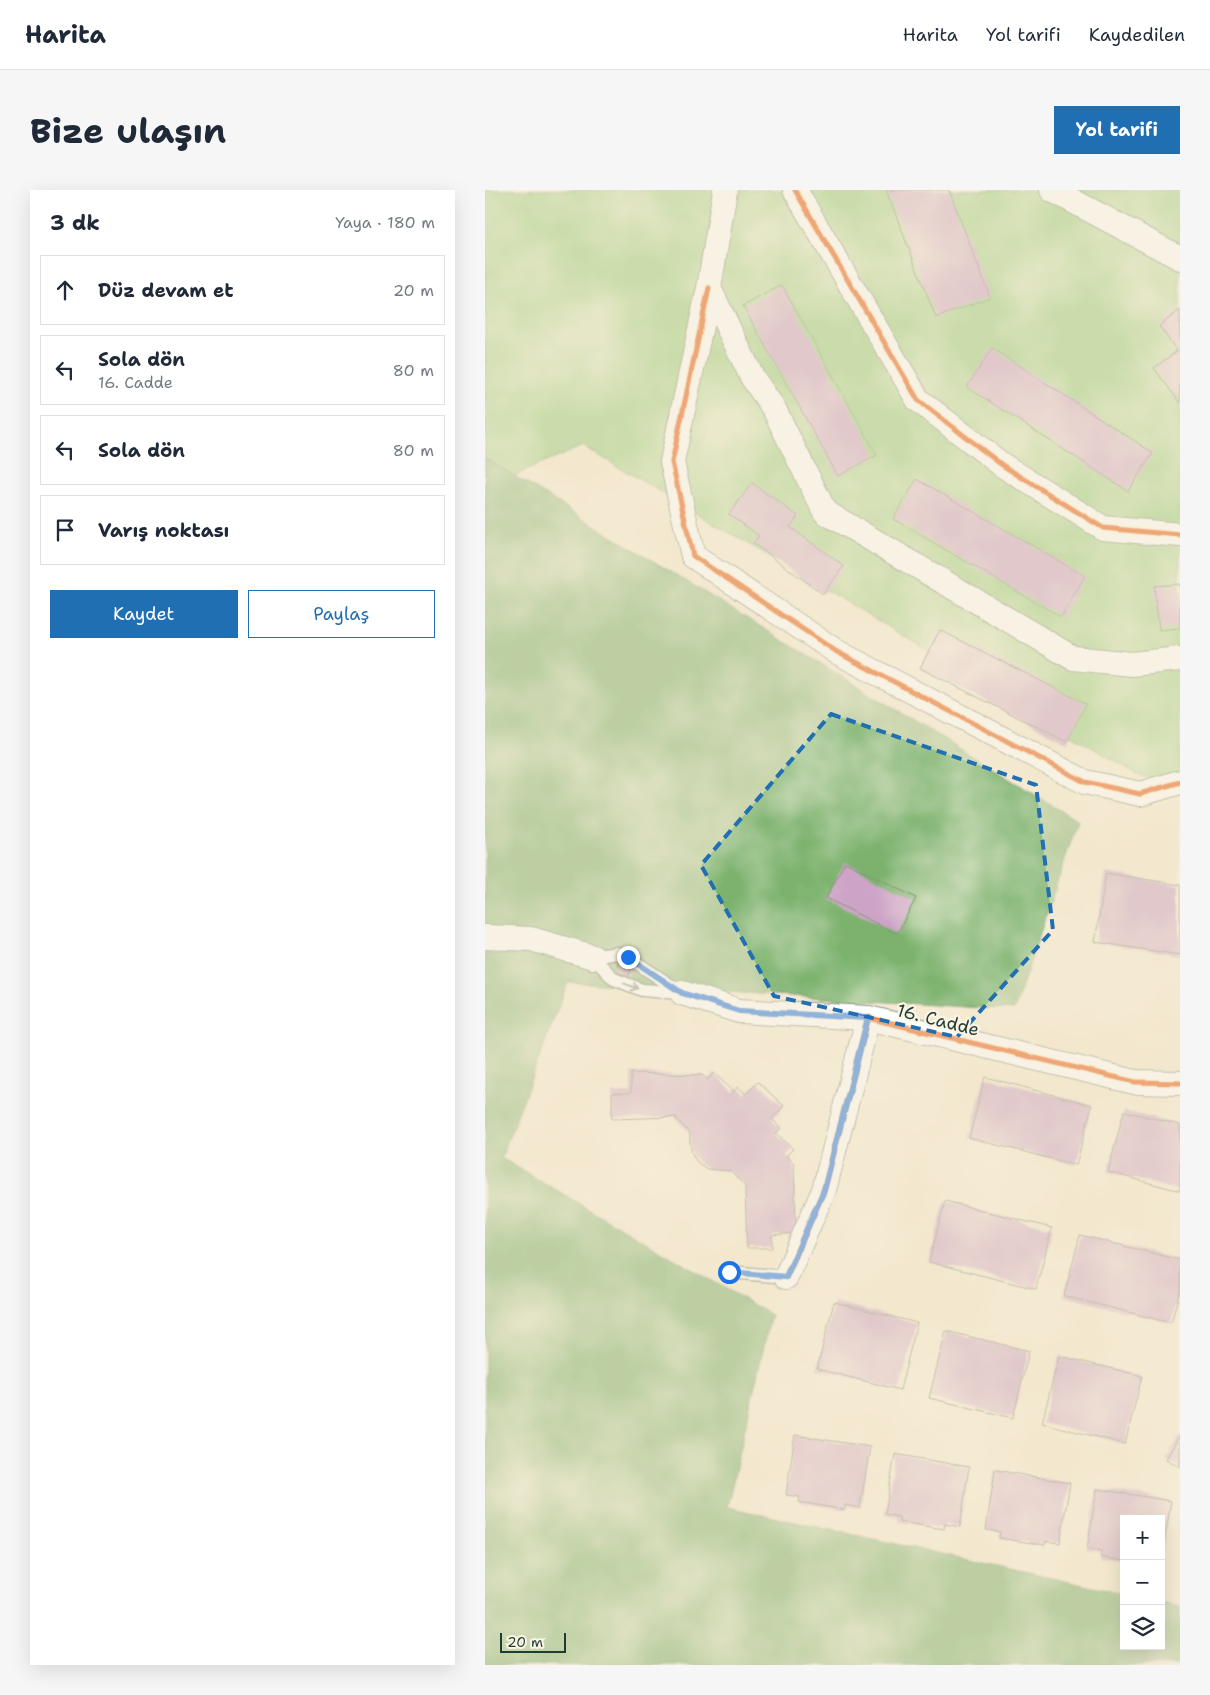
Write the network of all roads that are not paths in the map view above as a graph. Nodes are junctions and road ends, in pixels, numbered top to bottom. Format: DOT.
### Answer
graph roads {
  1 [pos="725,190"];
  2 [pos="795,190"];
  3 [pos="1052,190"];
  4 [pos="1180,258"];
  5 [pos="709,288"];
  6 [pos="1180,535"];
  7 [pos="1180,660"];
  8 [pos="1180,782"];
  9 [pos="485,937"];
  10 [pos="593,957"];
  11 [pos="682,993"];
  12 [pos="868,1018"];
  13 [pos="1180,1083"];
  14 [pos="729,1272"];
  15 [pos="786,1277"];
  1 -- 5 [label="street"];
  2 -- 6 [label="street"];
  3 -- 4 [label="street"];
  5 -- 7 [label="street"];
  5 -- 8 [label="street"];
  9 -- 10 [label="street"];
  10 -- 11 [label="lane, one-way"];
  10 -- 11 [label="lane"];
  11 -- 12 [label="street, 16. Cadde"];
  12 -- 13 [label="street, 16. Cadde"];
  12 -- 15 [label="street"];
  14 -- 15 [label="lane"];
}
